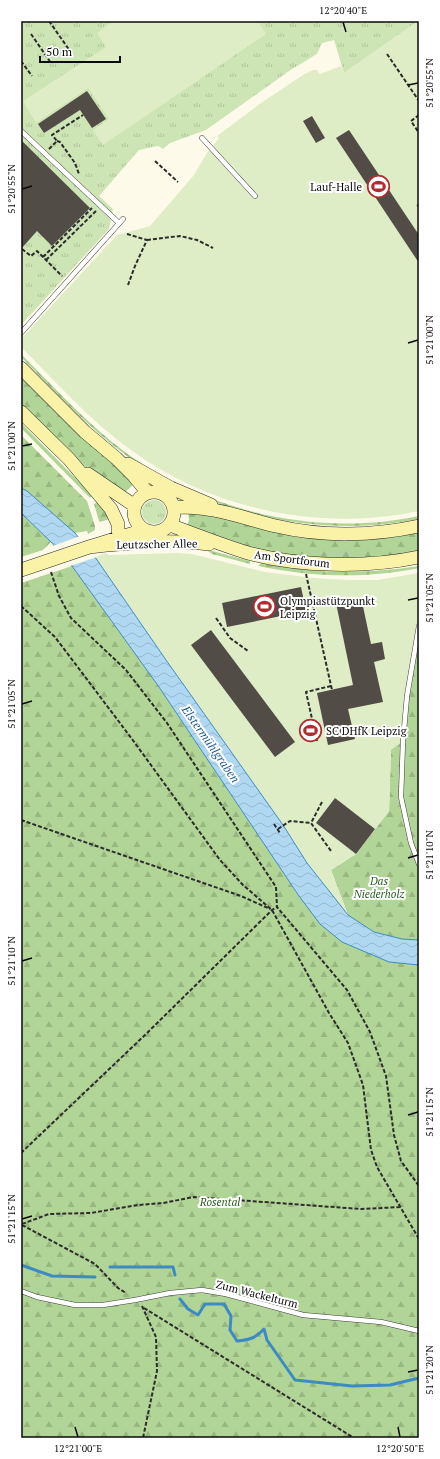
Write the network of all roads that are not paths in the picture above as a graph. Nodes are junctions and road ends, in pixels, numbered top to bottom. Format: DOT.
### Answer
graph roads {
  1 [pos="21,131"];
  2 [pos="202,138"];
  3 [pos="255,196"];
  4 [pos="123,219"];
  5 [pos="119,223"];
  6 [pos="21,333"];
  7 [pos="21,368"];
  8 [pos="21,412"];
  9 [pos="116,458"];
  10 [pos="69,460"];
  11 [pos="148,493"];
  12 [pos="174,507"];
  13 [pos="135,513"];
  14 [pos="240,516"];
  15 [pos="170,525"];
  16 [pos="419,526"];
  17 [pos="144,530"];
  18 [pos="118,531"];
  19 [pos="89,547"];
  20 [pos="248,553"];
  21 [pos="419,557"];
  22 [pos="21,570"];
  23 [pos="419,626"];
  24 [pos="419,864"];
  25 [pos="21,1291"];
  26 [pos="419,1331"];
  1 -- 5 [label="lane"];
  2 -- 3 [label="lane"];
  4 -- 5 [label="lane"];
  5 -- 6 [label="lane"];
  7 -- 9 [label="main road"];
  8 -- 10 [label="main road"];
  9 -- 11 [label="main road"];
  9 -- 14 [label="main road"];
  10 -- 13 [label="main road"];
  10 -- 18 [label="main road"];
  11 -- 12 [label="main road"];
  11 -- 13 [label="main road"];
  12 -- 14 [label="main road"];
  12 -- 15 [label="main road"];
  13 -- 17 [label="main road"];
  13 -- 18 [label="main road, Leutzscher Allee"];
  14 -- 16 [label="main road"];
  15 -- 17 [label="main road"];
  15 -- 20 [label="main road, Am Sportforum"];
  17 -- 19 [label="main road, Leutzscher Allee"];
  18 -- 19 [label="main road, Leutzscher Allee"];
  19 -- 20 [label="main road, Leutzscher Allee"];
  19 -- 22 [label="main road, Leutzscher Allee"];
  20 -- 21 [label="main road, Am Sportforum"];
  23 -- 24 [label="lane"];
  25 -- 26 [label="lane, Zum Wackelturm"];
}
